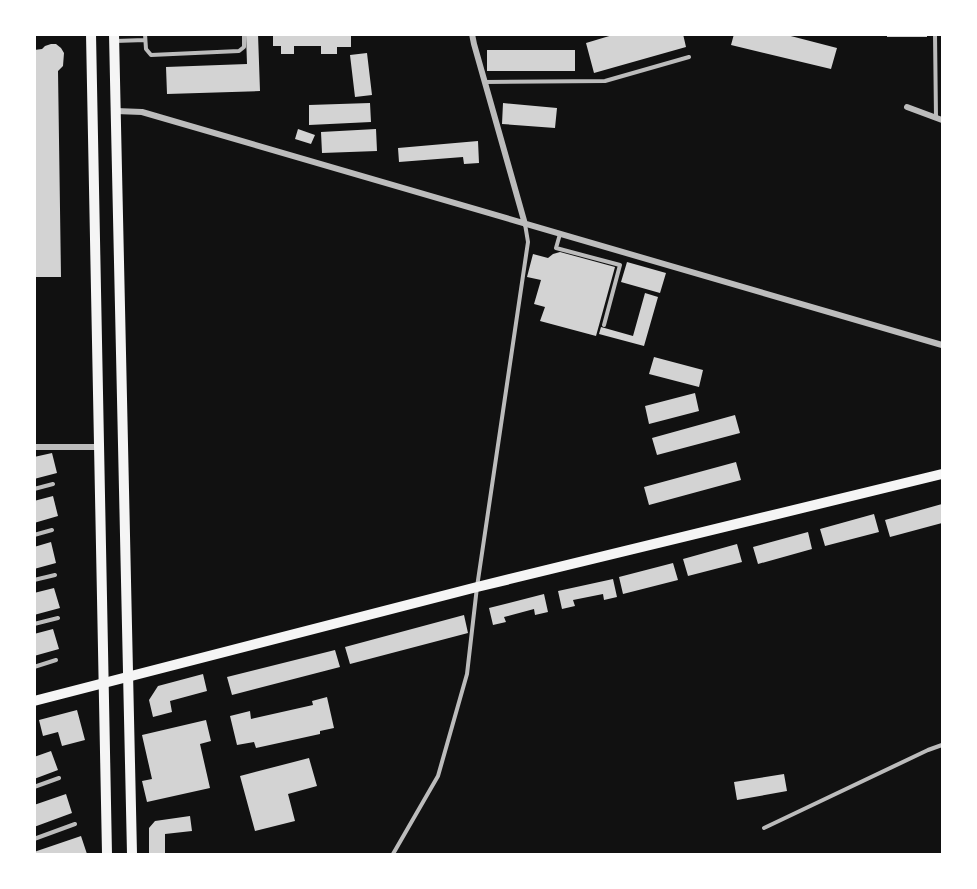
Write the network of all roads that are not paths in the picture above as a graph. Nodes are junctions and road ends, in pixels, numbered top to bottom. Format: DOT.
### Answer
graph roads {
  1 [pos="91,34"];
  2 [pos="244,34"];
  3 [pos="472,34"];
  4 [pos="935,34"];
  5 [pos="145,37"];
  6 [pos="114,38"];
  7 [pos="689,57"];
  8 [pos="936,70"];
  9 [pos="942,70"];
  10 [pos="484,82"];
  11 [pos="907,107"];
  12 [pos="116,111"];
  13 [pos="939,118"];
  14 [pos="525,224"];
  15 [pos="560,234"];
  16 [pos="604,325"];
  17 [pos="942,345"];
  18 [pos="34,447"];
  19 [pos="99,447"];
  20 [pos="942,474"];
  21 [pos="53,484"];
  22 [pos="34,489"];
  23 [pos="52,530"];
  24 [pos="34,535"];
  25 [pos="55,575"];
  26 [pos="34,580"];
  27 [pos="477,587"];
  28 [pos="58,618"];
  29 [pos="34,624"];
  30 [pos="56,660"];
  31 [pos="34,667"];
  32 [pos="129,678"];
  33 [pos="105,684"];
  34 [pos="34,701"];
  35 [pos="942,745"];
  36 [pos="59,778"];
  37 [pos="34,787"];
  38 [pos="75,824"];
  39 [pos="764,828"];
  40 [pos="34,839"];
  41 [pos="107,855"];
  42 [pos="132,855"];
  43 [pos="393,855"];
  1 -- 19 [label="main road"];
  2 -- 5 [label="lane"];
  3 -- 10 [label="street"];
  4 -- 8 [label="lane"];
  5 -- 6 [label="lane"];
  6 -- 12 [label="main road"];
  7 -- 10 [label="lane"];
  8 -- 9 [label="lane"];
  8 -- 13 [label="lane"];
  10 -- 14 [label="street"];
  11 -- 13 [label="street"];
  12 -- 14 [label="street"];
  12 -- 32 [label="main road"];
  14 -- 15 [label="street"];
  14 -- 27 [label="lane"];
  15 -- 16 [label="lane"];
  15 -- 17 [label="street"];
  18 -- 19 [label="street"];
  19 -- 33 [label="main road"];
  20 -- 27 [label="main road"];
  21 -- 22 [label="lane"];
  23 -- 24 [label="lane"];
  25 -- 26 [label="lane"];
  27 -- 32 [label="main road"];
  27 -- 43 [label="lane"];
  28 -- 29 [label="lane"];
  30 -- 31 [label="lane"];
  32 -- 33 [label="main road"];
  32 -- 42 [label="main road"];
  33 -- 34 [label="main road"];
  33 -- 41 [label="main road"];
  35 -- 39 [label="lane"];
  36 -- 37 [label="lane"];
  38 -- 40 [label="lane"];
}
